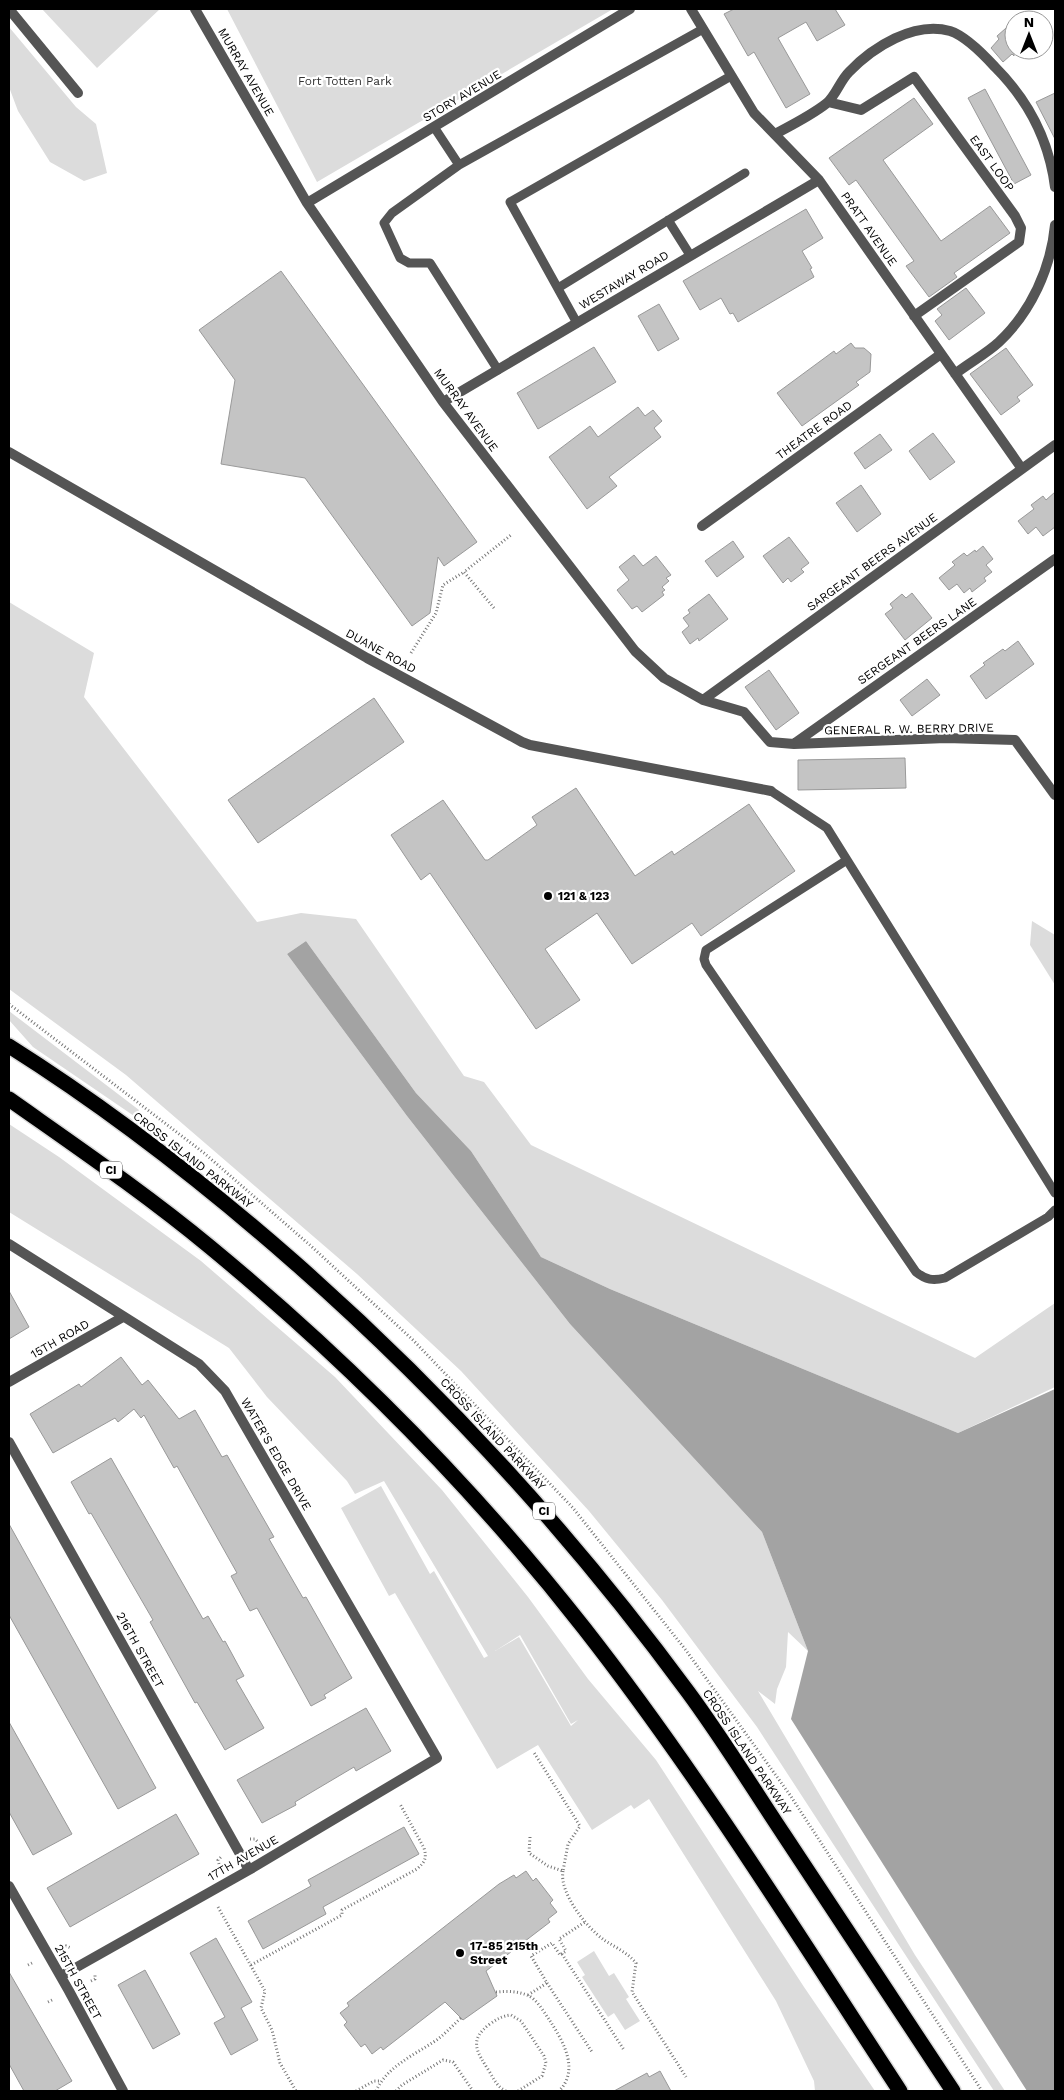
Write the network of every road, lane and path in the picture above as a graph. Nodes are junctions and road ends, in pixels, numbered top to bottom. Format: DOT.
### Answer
graph roads {
  1 [pos="9,9"];
  2 [pos="194,9"];
  3 [pos="630,9"];
  4 [pos="691,9"];
  5 [pos="703,29"];
  6 [pos="731,76"];
  7 [pos="78,93"];
  8 [pos="828,102"];
  9 [pos="434,127"];
  10 [pos="775,134"];
  11 [pos="459,165"];
  12 [pos="745,173"];
  13 [pos="819,180"];
  14 [pos="1055,187"];
  15 [pos="306,203"];
  16 [pos="668,220"];
  17 [pos="1055,225"];
  18 [pos="690,255"];
  19 [pos="558,288"];
  20 [pos="914,316"];
  21 [pos="577,323"];
  22 [pos="941,354"];
  23 [pos="498,370"];
  24 [pos="955,374"];
  25 [pos="443,402"];
  26 [pos="1055,445"];
  27 [pos="9,452"];
  28 [pos="1022,469"];
  29 [pos="702,526"];
  30 [pos="511,535"];
  31 [pos="1055,559"];
  32 [pos="464,572"];
  33 [pos="494,608"];
  34 [pos="411,652"];
  35 [pos="702,700"];
  36 [pos="794,744"];
  37 [pos="771,791"];
  38 [pos="1055,796"];
  39 [pos="847,860"];
  40 [pos="9,1046"];
  41 [pos="9,1099"];
  42 [pos="1055,1193"];
  43 [pos="1055,1210"];
  44 [pos="9,1244"];
  45 [pos="123,1317"];
  46 [pos="9,1382"];
  47 [pos="9,1442"];
  48 [pos="533,1751"];
  49 [pos="437,1758"];
  50 [pos="400,1804"];
  51 [pos="530,1837"];
  52 [pos="250,1840"];
  53 [pos="258,1842"];
  54 [pos="221,1857"];
  55 [pos="219,1864"];
  56 [pos="248,1870"];
  57 [pos="563,1871"];
  58 [pos="9,1886"];
  59 [pos="218,1907"];
  60 [pos="585,1922"];
  61 [pos="62,1947"];
  62 [pos="70,1948"];
  63 [pos="562,1954"];
  64 [pos="32,1963"];
  65 [pos="28,1965"];
  66 [pos="251,1965"];
  67 [pos="94,1974"];
  68 [pos="61,1976"];
  69 [pos="91,1981"];
  70 [pos="547,1983"];
  71 [pos="496,1992"];
  72 [pos="528,1996"];
  73 [pos="54,1999"];
  74 [pos="48,2002"];
  75 [pos="461,2018"];
  76 [pos="624,2050"];
  77 [pos="592,2052"];
  78 [pos="686,2077"];
  79 [pos="382,2081"];
  80 [pos="123,2091"];
  81 [pos="296,2091"];
  82 [pos="356,2091"];
  83 [pos="376,2091"];
  84 [pos="396,2091"];
  85 [pos="473,2091"];
  86 [pos="506,2091"];
  87 [pos="518,2091"];
  88 [pos="559,2091"];
  89 [pos="900,2091"];
  90 [pos="953,2091"];
  1 -- 7 [label="street"];
  2 -- 15 [label="street, MURRAY AVENUE"];
  3 -- 9 [label="street, STORY AVENUE"];
  4 -- 5 [label="street, PRATT AVENUE"];
  5 -- 6 [label="street, PRATT AVENUE"];
  5 -- 11 [label="lane"];
  6 -- 10 [label="street, PRATT AVENUE"];
  6 -- 19 [label="lane"];
  8 -- 10 [label="street"];
  8 -- 14 [label="street"];
  8 -- 20 [label="street, EAST LOOP"];
  9 -- 11 [label="lane"];
  9 -- 15 [label="street, STORY AVENUE"];
  10 -- 13 [label="street, PRATT AVENUE"];
  11 -- 23 [label="lane"];
  12 -- 16 [label="lane"];
  13 -- 18 [label="street, WESTAWAY ROAD"];
  13 -- 20 [label="street, PRATT AVENUE"];
  15 -- 25 [label="street, MURRAY AVENUE"];
  16 -- 18 [label="lane"];
  16 -- 19 [label="lane"];
  17 -- 24 [label="street"];
  18 -- 21 [label="street, WESTAWAY ROAD"];
  19 -- 21 [label="lane"];
  20 -- 22 [label="street, PRATT AVENUE"];
  21 -- 23 [label="street, WESTAWAY ROAD"];
  22 -- 24 [label="street, PRATT AVENUE"];
  22 -- 29 [label="street, THEATRE ROAD"];
  23 -- 25 [label="street, WESTAWAY ROAD"];
  24 -- 28 [label="street, PRATT AVENUE"];
  25 -- 35 [label="street, MURRAY AVENUE"];
  26 -- 28 [label="street, SARGEANT BEERS AVENUE"];
  27 -- 37 [label="street, DUANE ROAD"];
  28 -- 35 [label="street, SARGEANT BEERS AVENUE"];
  30 -- 32 [label="path"];
  31 -- 36 [label="street, SERGEANT BEERS LANE"];
  32 -- 33 [label="path"];
  32 -- 34 [label="path"];
  35 -- 36 [label="street, MURRAY AVENUE"];
  36 -- 38 [label="street, GENERAL R. W. BERRY DRIVE"];
  37 -- 39 [label="lane"];
  39 -- 42 [label="lane"];
  39 -- 43 [label="lane"];
  40 -- 90 [label="highway, CROSS ISLAND PARKWAY / CI"];
  41 -- 89 [label="highway, CI"];
  44 -- 45 [label="street, WATER'S EDGE DRIVE"];
  45 -- 46 [label="street, 15TH ROAD"];
  45 -- 49 [label="street, WATER'S EDGE DRIVE"];
  47 -- 56 [label="street, 216TH STREET"];
  48 -- 57 [label="path"];
  49 -- 56 [label="street, 17TH AVENUE"];
  50 -- 66 [label="path"];
  51 -- 57 [label="path"];
  52 -- 53 [label="path"];
  54 -- 55 [label="path"];
  56 -- 68 [label="street, 17TH AVENUE"];
  57 -- 60 [label="path"];
  58 -- 68 [label="street, 215TH STREET"];
  59 -- 66 [label="path"];
  60 -- 63 [label="path"];
  60 -- 78 [label="path"];
  61 -- 62 [label="path"];
  63 -- 70 [label="path"];
  63 -- 76 [label="path"];
  64 -- 65 [label="path"];
  66 -- 81 [label="path"];
  67 -- 69 [label="path"];
  68 -- 80 [label="street, 215TH STREET"];
  70 -- 72 [label="path"];
  70 -- 77 [label="path"];
  71 -- 72 [label="path"];
  72 -- 88 [label="path"];
  73 -- 74 [label="path"];
  75 -- 79 [label="path"];
  79 -- 82 [label="path"];
  79 -- 83 [label="path"];
  84 -- 85 [label="path"];
  86 -- 87 [label="path"];
}
